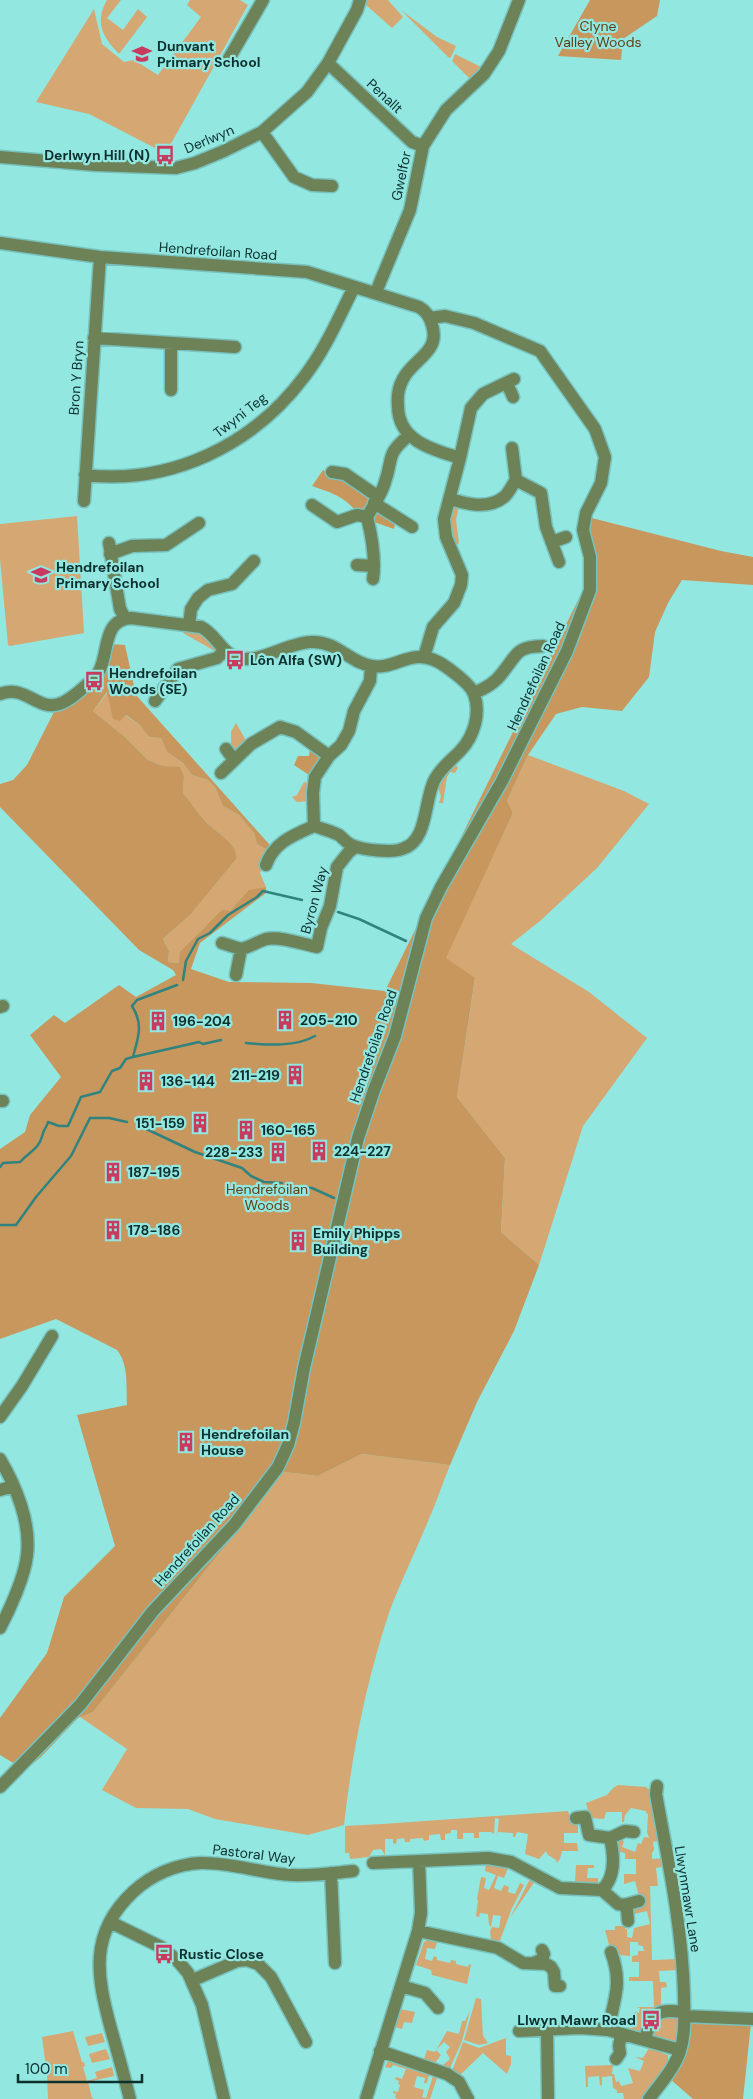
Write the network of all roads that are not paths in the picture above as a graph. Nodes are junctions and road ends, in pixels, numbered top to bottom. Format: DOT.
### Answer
graph roads {
  1 [pos="263,0"];
  2 [pos="360,0"];
  3 [pos="519,0"];
  4 [pos="227,62"];
  5 [pos="328,64"];
  6 [pos="262,132"];
  7 [pos="423,146"];
  8 [pos="0,157"];
  9 [pos="332,186"];
  10 [pos="0,243"];
  11 [pos="100,257"];
  12 [pos="354,286"];
  13 [pos="376,292"];
  14 [pos="428,316"];
  15 [pos="94,338"];
  16 [pos="228,343"];
  17 [pos="171,344"];
  18 [pos="171,390"];
  19 [pos="513,396"];
  20 [pos="409,435"];
  21 [pos="512,448"];
  22 [pos="460,458"];
  23 [pos="332,472"];
  24 [pos="85,475"];
  25 [pos="516,480"];
  26 [pos="450,499"];
  27 [pos="376,500"];
  28 [pos="84,501"];
  29 [pos="312,505"];
  30 [pos="367,517"];
  31 [pos="199,523"];
  32 [pos="412,527"];
  33 [pos="566,537"];
  34 [pos="552,542"];
  35 [pos="254,561"];
  36 [pos="559,562"];
  37 [pos="358,565"];
  38 [pos="126,618"];
  39 [pos="189,625"];
  40 [pos="543,646"];
  41 [pos="225,650"];
  42 [pos="424,658"];
  43 [pos="371,666"];
  44 [pos="474,693"];
  45 [pos="0,694"];
  46 [pos="156,701"];
  47 [pos="329,756"];
  48 [pos="221,773"];
  49 [pos="314,826"];
  50 [pos="355,847"];
  51 [pos="266,859"];
  52 [pos="222,943"];
  53 [pos="241,949"];
  54 [pos="236,975"];
  55 [pos="52,1336"];
  56 [pos="0,1416"];
  57 [pos="0,1459"];
  58 [pos="13,1486"];
  59 [pos="0,1490"];
  60 [pos="0,1628"];
  61 [pos="657,1786"];
  62 [pos="0,1787"];
  63 [pos="576,1818"];
  64 [pos="634,1832"];
  65 [pos="609,1836"];
  66 [pos="419,1860"];
  67 [pos="373,1863"];
  68 [pos="353,1871"];
  69 [pos="331,1873"];
  70 [pos="602,1890"];
  71 [pos="639,1901"];
  72 [pos="624,1905"];
  73 [pos="628,1921"];
  74 [pos="110,1922"];
  75 [pos="418,1932"];
  76 [pos="542,1950"];
  77 [pos="611,1952"];
  78 [pos="335,1963"];
  79 [pos="534,1964"];
  80 [pos="193,1980"];
  81 [pos="401,1986"];
  82 [pos="560,1986"];
  83 [pos="438,2008"];
  84 [pos="684,2016"];
  85 [pos="753,2018"];
  86 [pos="548,2030"];
  87 [pos="608,2030"];
  88 [pos="519,2031"];
  89 [pos="621,2034"];
  90 [pos="645,2039"];
  91 [pos="306,2042"];
  92 [pos="680,2050"];
  93 [pos="380,2051"];
  94 [pos="616,2059"];
  95 [pos="130,2099"];
  96 [pos="224,2099"];
  97 [pos="366,2099"];
  98 [pos="468,2099"];
  99 [pos="548,2099"];
  100 [pos="649,2099"];
  1 -- 4 [label="street"];
  2 -- 5 [label="street, Derlwyn"];
  3 -- 7 [label="street, Gwelfor"];
  5 -- 6 [label="street, Derlwyn"];
  5 -- 7 [label="street, Penallt"];
  6 -- 8 [label="street, Derlwyn"];
  6 -- 9 [label="street"];
  7 -- 13 [label="street, Gwelfor"];
  10 -- 11 [label="street, Hendrefoilan Road"];
  11 -- 12 [label="street, Hendrefoilan Road"];
  11 -- 15 [label="street, Bron Y Bryn"];
  12 -- 13 [label="street, Hendrefoilan Road"];
  12 -- 24 [label="street, Twyni Teg"];
  13 -- 14 [label="street, Hendrefoilan Road"];
  14 -- 20 [label="street"];
  14 -- 62 [label="street, Hendrefoilan Road"];
  15 -- 17 [label="street"];
  15 -- 24 [label="street, Bron Y Bryn"];
  16 -- 17 [label="street"];
  17 -- 18 [label="street"];
  19 -- 22 [label="street"];
  20 -- 22 [label="street"];
  20 -- 27 [label="street"];
  21 -- 25 [label="street"];
  22 -- 26 [label="street"];
  23 -- 27 [label="street"];
  24 -- 28 [label="street, Bron Y Bryn"];
  25 -- 26 [label="street"];
  25 -- 34 [label="street"];
  26 -- 42 [label="street"];
  27 -- 30 [label="street"];
  27 -- 32 [label="street"];
  29 -- 30 [label="street"];
  30 -- 37 [label="street"];
  31 -- 38 [label="street"];
  33 -- 34 [label="street"];
  34 -- 36 [label="street"];
  35 -- 39 [label="street"];
  38 -- 39 [label="street"];
  38 -- 45 [label="street"];
  39 -- 41 [label="street"];
  40 -- 44 [label="street"];
  41 -- 43 [label="street"];
  41 -- 46 [label="street"];
  42 -- 43 [label="street"];
  42 -- 44 [label="street"];
  43 -- 47 [label="street"];
  44 -- 50 [label="street"];
  47 -- 48 [label="street"];
  47 -- 49 [label="street"];
  49 -- 50 [label="street"];
  49 -- 51 [label="street"];
  50 -- 53 [label="street, Byron Way"];
  52 -- 53 [label="street"];
  53 -- 54 [label="street"];
  55 -- 56 [label="street"];
  57 -- 58 [label="street"];
  58 -- 59 [label="street"];
  58 -- 60 [label="street"];
  61 -- 84 [label="street, Llwynmawr Lane"];
  63 -- 65 [label="street"];
  64 -- 65 [label="street"];
  65 -- 70 [label="street"];
  66 -- 67 [label="street"];
  66 -- 70 [label="street"];
  66 -- 75 [label="street"];
  68 -- 69 [label="street, Pastoral Way"];
  69 -- 74 [label="street, Pastoral Way"];
  69 -- 78 [label="street"];
  70 -- 72 [label="street"];
  71 -- 72 [label="street"];
  72 -- 73 [label="street"];
  74 -- 80 [label="street"];
  74 -- 95 [label="street, Pastoral Way"];
  75 -- 79 [label="street"];
  75 -- 81 [label="street"];
  76 -- 79 [label="street"];
  77 -- 87 [label="street"];
  79 -- 82 [label="street"];
  80 -- 91 [label="street"];
  80 -- 96 [label="street"];
  81 -- 83 [label="street"];
  81 -- 93 [label="street"];
  84 -- 85 [label="street"];
  84 -- 90 [label="street"];
  84 -- 92 [label="street, Llwynmawr Lane"];
  86 -- 87 [label="street"];
  86 -- 88 [label="street"];
  86 -- 99 [label="street"];
  87 -- 89 [label="street"];
  89 -- 90 [label="street"];
  89 -- 94 [label="street"];
  90 -- 92 [label="street"];
  92 -- 100 [label="street"];
  93 -- 97 [label="street"];
  93 -- 98 [label="street"];
}
